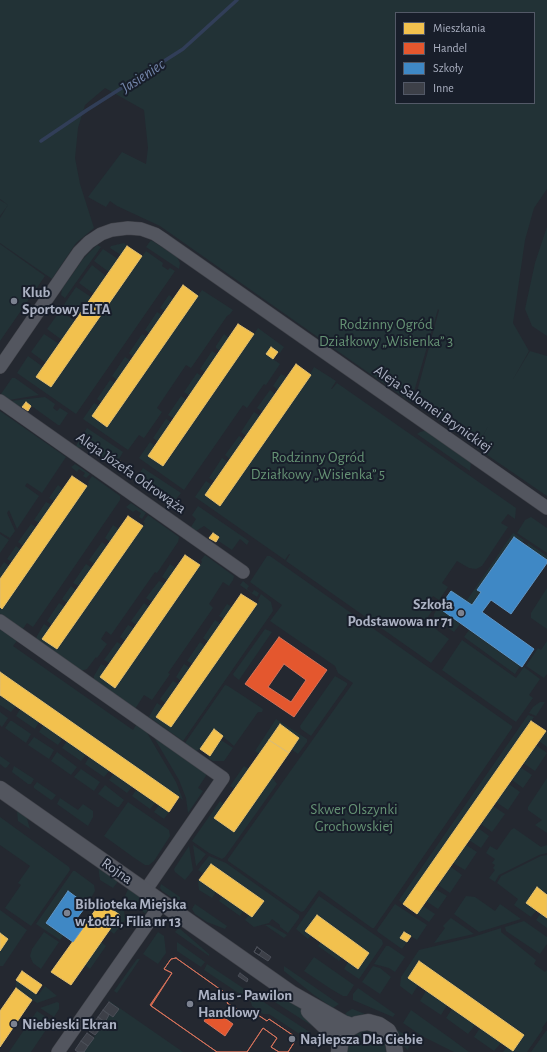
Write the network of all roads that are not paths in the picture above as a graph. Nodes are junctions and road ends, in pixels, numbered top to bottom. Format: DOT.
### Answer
graph roads {
  1 [pos="0,367"];
  2 [pos="0,401"];
  3 [pos="547,508"];
  4 [pos="243,572"];
  5 [pos="0,621"];
  6 [pos="0,789"];
  7 [pos="145,891"];
  8 [pos="162,903"];
  9 [pos="292,994"];
  10 [pos="352,1026"];
  11 [pos="339,1048"];
  12 [pos="397,1050"];
  13 [pos="58,1052"];
  1 -- 3 [label="street, Aleja Salomei Brynickiej"];
  2 -- 4 [label="street, Aleja Józefa Odrowąża"];
  5 -- 7 [label="street"];
  6 -- 7 [label="street, Rojna"];
  7 -- 8 [label="street, Rojna"];
  8 -- 9 [label="street, Rojna"];
  8 -- 13 [label="street"];
  9 -- 10 [label="street, Rojna"];
  9 -- 11 [label="street, Rojna"];
  10 -- 11 [label="street"];
  10 -- 12 [label="street"];
}
